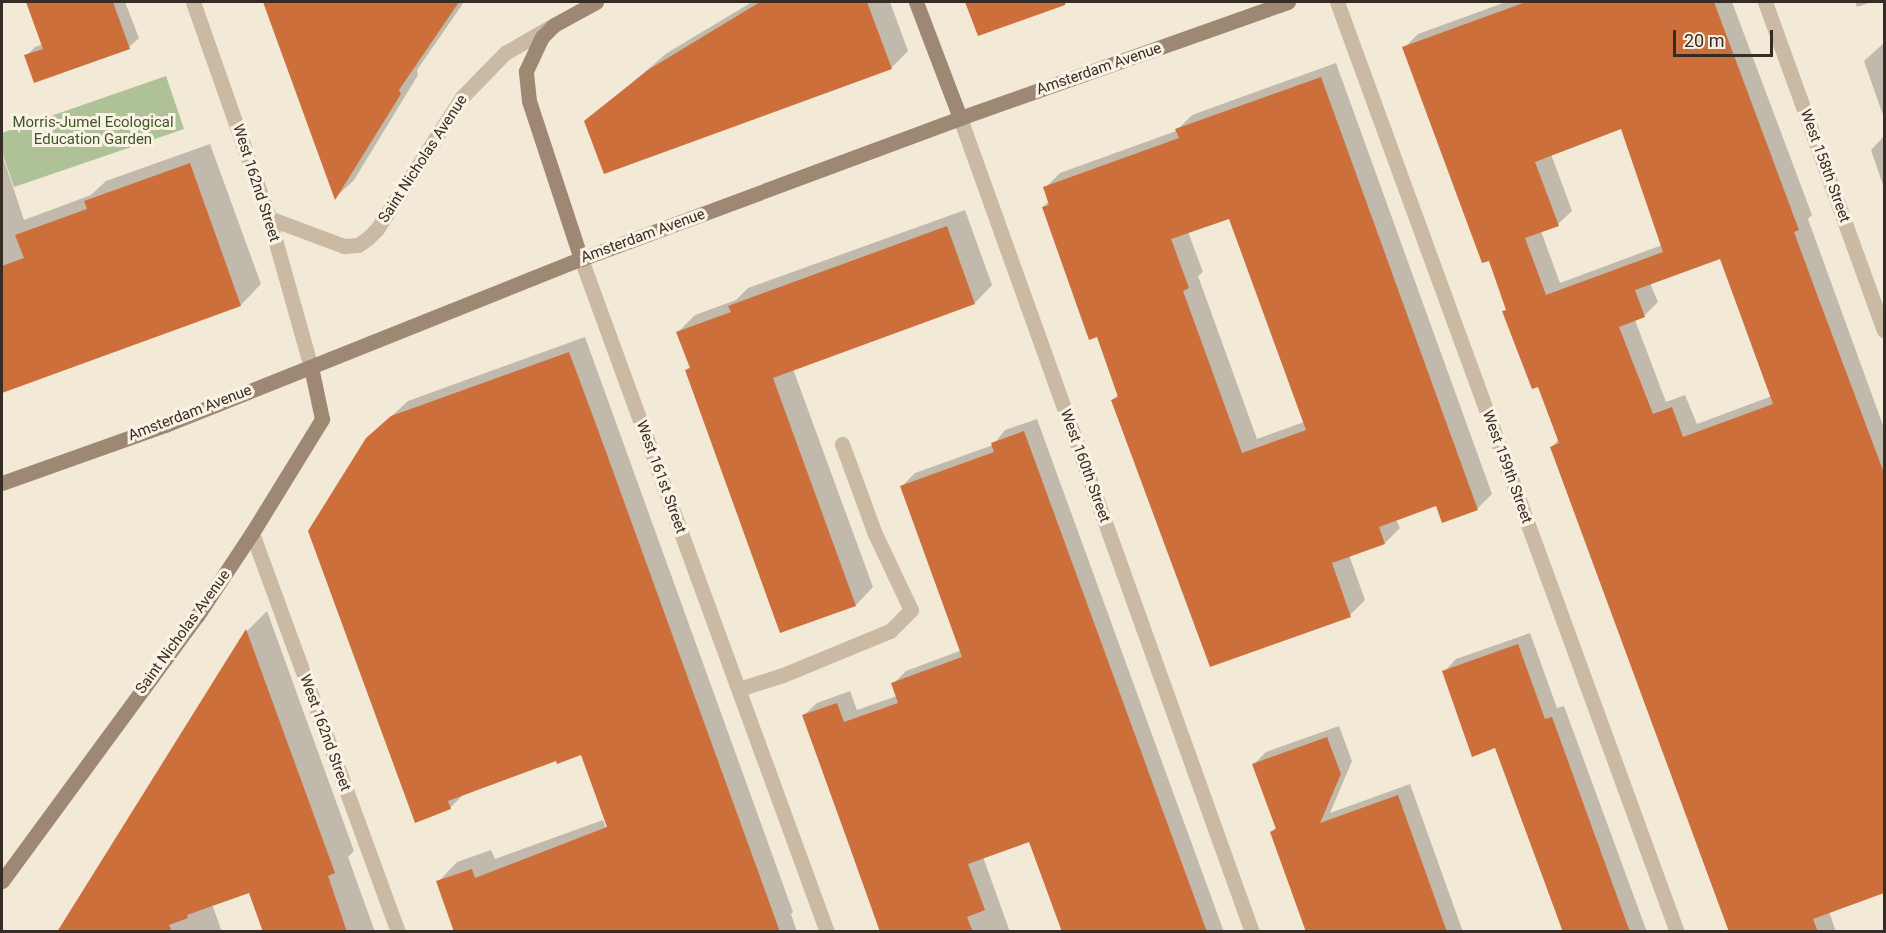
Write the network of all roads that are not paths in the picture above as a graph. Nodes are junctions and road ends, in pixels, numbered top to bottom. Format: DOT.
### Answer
graph roads {
  1 [pos="194,2"];
  2 [pos="596,2"];
  3 [pos="916,2"];
  4 [pos="1288,2"];
  5 [pos="1337,2"];
  6 [pos="1765,2"];
  7 [pos="554,25"];
  8 [pos="960,118"];
  9 [pos="269,218"];
  10 [pos="581,259"];
  11 [pos="1884,330"];
  12 [pos="311,367"];
  13 [pos="842,444"];
  14 [pos="2,483"];
  15 [pos="252,533"];
  16 [pos="739,689"];
  17 [pos="2,881"];
  18 [pos="398,932"];
  19 [pos="827,932"];
  20 [pos="1252,932"];
  21 [pos="1677,932"];
  1 -- 9 [label="street, West 162nd Street"];
  2 -- 7 [label="main road, Saint Nicholas Avenue"];
  3 -- 8 [label="main road, West 160th Street"];
  4 -- 8 [label="main road, Amsterdam Avenue"];
  5 -- 21 [label="street, West 159th Street"];
  6 -- 11 [label="street, West 158th Street"];
  7 -- 9 [label="street, Saint Nicholas Avenue"];
  7 -- 10 [label="main road, West 161st Street"];
  8 -- 10 [label="main road, Amsterdam Avenue"];
  8 -- 20 [label="street, West 160th Street"];
  9 -- 12 [label="street, West 162nd Street"];
  10 -- 12 [label="main road, Amsterdam Avenue"];
  10 -- 16 [label="street, West 161st Street"];
  12 -- 14 [label="main road, Amsterdam Avenue"];
  12 -- 15 [label="main road, Saint Nicholas Avenue"];
  13 -- 16 [label="street"];
  15 -- 17 [label="main road, Saint Nicholas Avenue"];
  15 -- 18 [label="street, West 162nd Street"];
  16 -- 19 [label="street, West 161st Street"];
}
